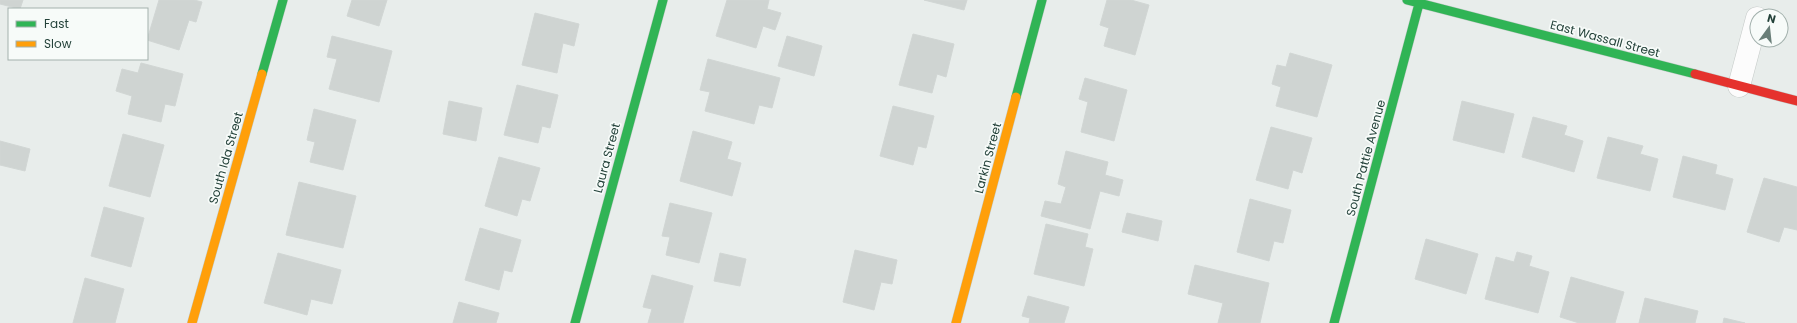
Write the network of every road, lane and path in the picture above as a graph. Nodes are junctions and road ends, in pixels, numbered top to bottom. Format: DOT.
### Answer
graph roads {
  1 [pos="283,0"];
  2 [pos="663,0"];
  3 [pos="1042,0"];
  4 [pos="1407,0"];
  5 [pos="1420,2"];
  6 [pos="1749,48"];
  7 [pos="1739,86"];
  8 [pos="1797,101"];
  9 [pos="192,323"];
  10 [pos="575,323"];
  11 [pos="956,323"];
  12 [pos="1334,323"];
  1 -- 9 [label="street, South Ida Street"];
  2 -- 10 [label="street, Laura Street"];
  3 -- 11 [label="street, Larkin Street"];
  4 -- 5 [label="street, East Wassall Street"];
  5 -- 7 [label="street, East Wassall Street"];
  5 -- 12 [label="street, South Pattie Avenue"];
  6 -- 7 [label="street"];
  7 -- 8 [label="street, East Wassall Street"];
}
